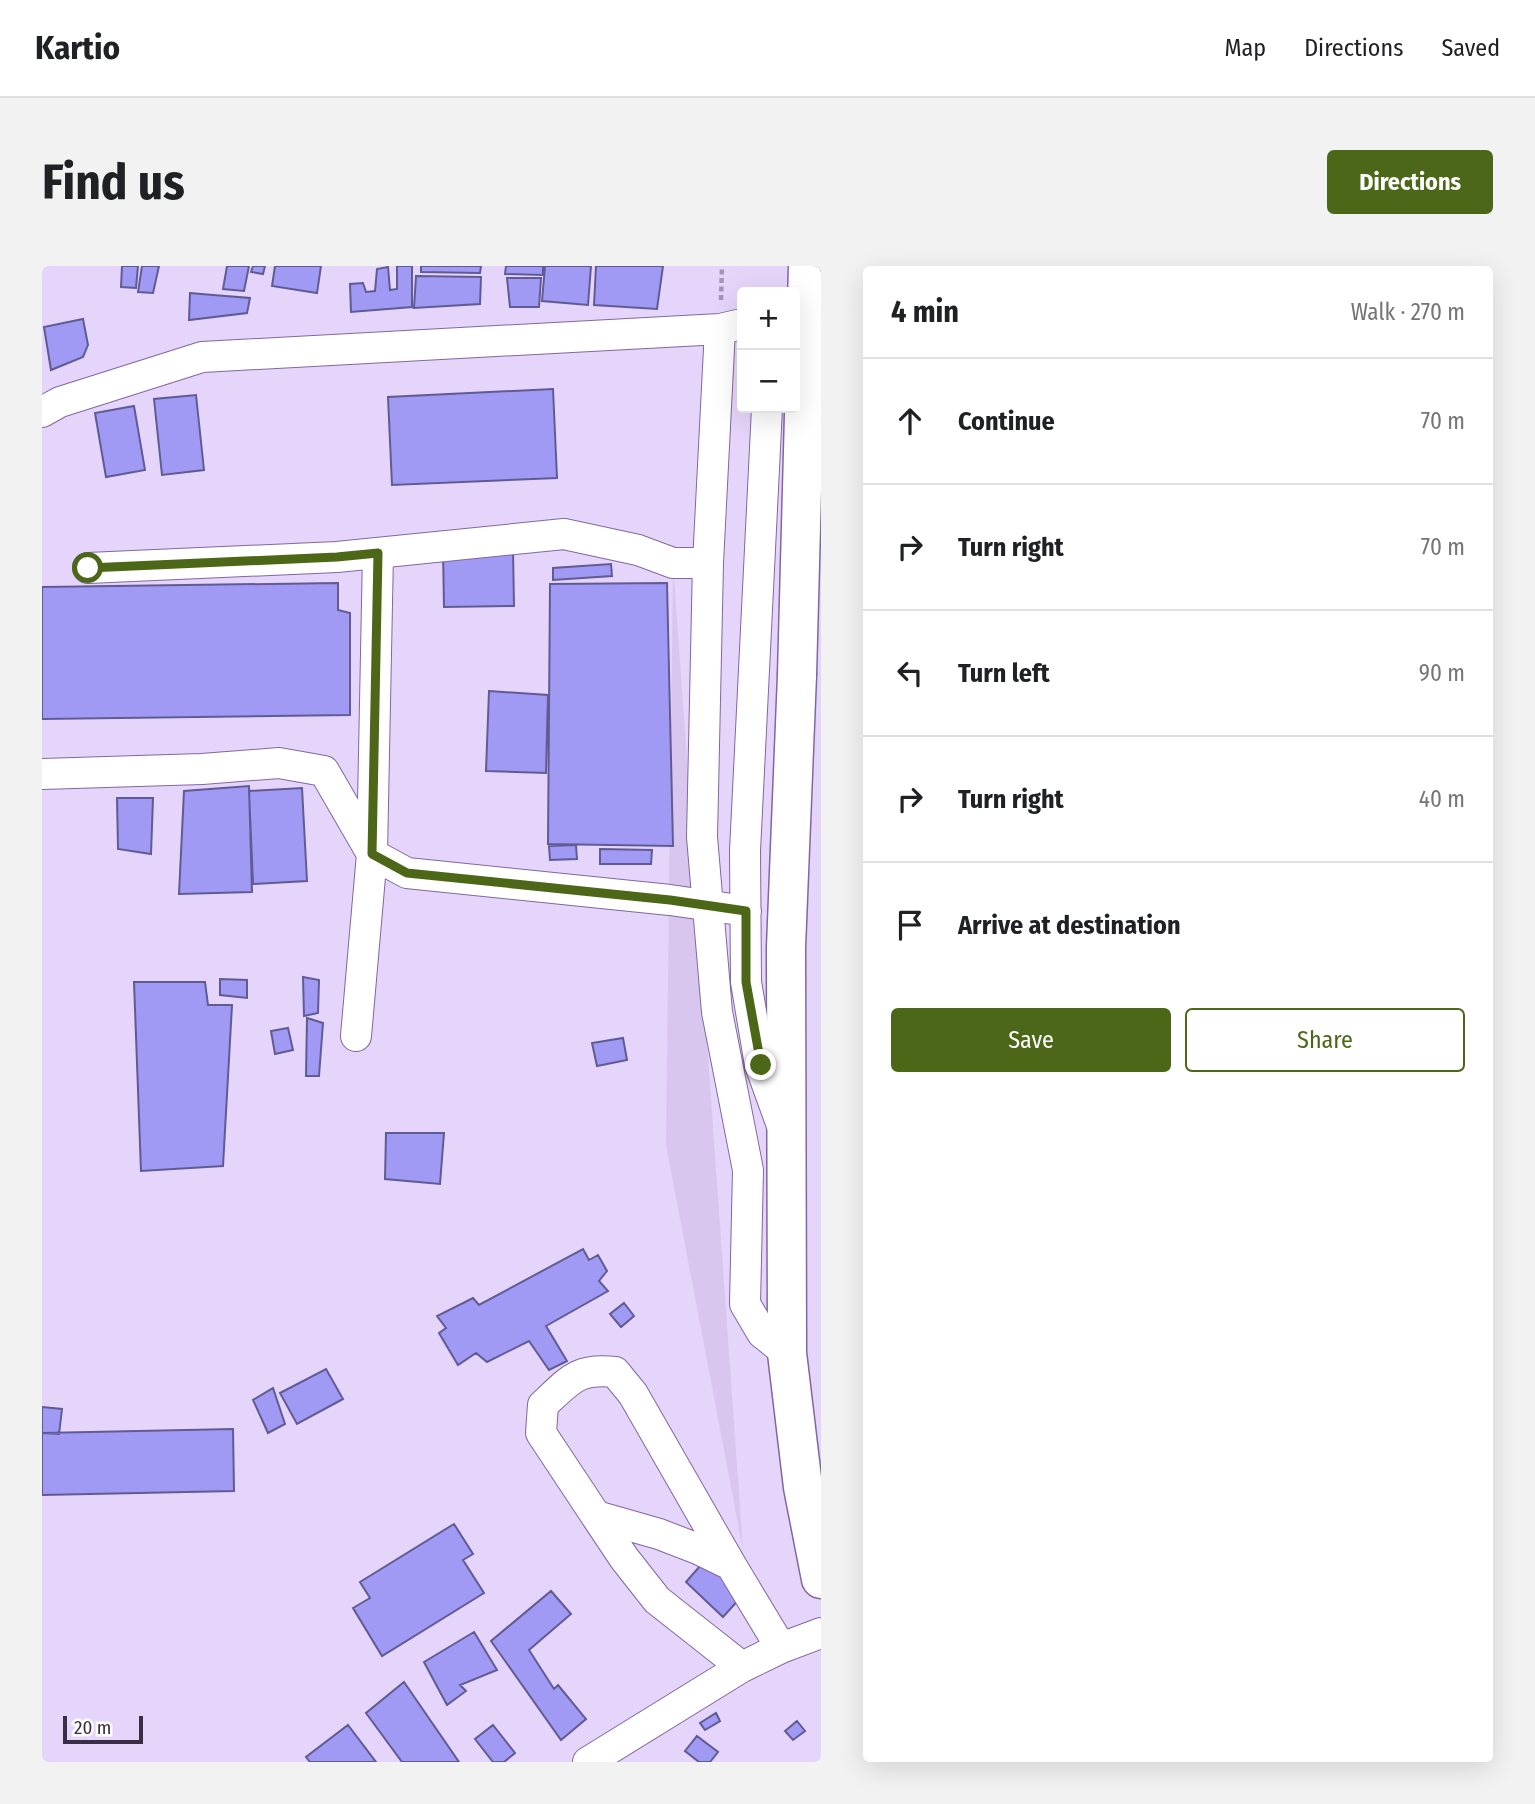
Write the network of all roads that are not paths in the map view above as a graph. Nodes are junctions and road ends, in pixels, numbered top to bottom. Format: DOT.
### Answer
graph roads {
  1 [pos="808,266"];
  2 [pos="800,297"];
  3 [pos="821,297"];
  4 [pos="731,326"];
  5 [pos="42,412"];
  6 [pos="767,413"];
  7 [pos="378,553"];
  8 [pos="708,563"];
  9 [pos="88,568"];
  10 [pos="42,774"];
  11 [pos="372,854"];
  12 [pos="708,906"];
  13 [pos="746,911"];
  14 [pos="356,1036"];
  15 [pos="785,1136"];
  16 [pos="787,1353"];
  17 [pos="596,1516"];
  18 [pos="731,1565"];
  19 [pos="821,1578"];
  20 [pos="821,1633"];
  21 [pos="781,1648"];
  22 [pos="742,1667"];
  23 [pos="588,1762"];
  1 -- 15 [label="main road, bridge"];
  2 -- 3 [label="street"];
  4 -- 5 [label="street"];
  4 -- 8 [label="street"];
  6 -- 13 [label="street"];
  7 -- 8 [label="street"];
  7 -- 9 [label="street"];
  7 -- 11 [label="street"];
  8 -- 12 [label="street"];
  10 -- 11 [label="street"];
  11 -- 12 [label="street"];
  11 -- 14 [label="street"];
  12 -- 13 [label="street"];
  12 -- 16 [label="street"];
  13 -- 15 [label="street"];
  15 -- 16 [label="main road"];
  16 -- 19 [label="main road"];
  17 -- 18 [label="street"];
  17 -- 18 [label="street"];
  17 -- 22 [label="street"];
  18 -- 21 [label="street"];
  20 -- 21 [label="street"];
  21 -- 22 [label="street"];
  22 -- 23 [label="street"];
}
